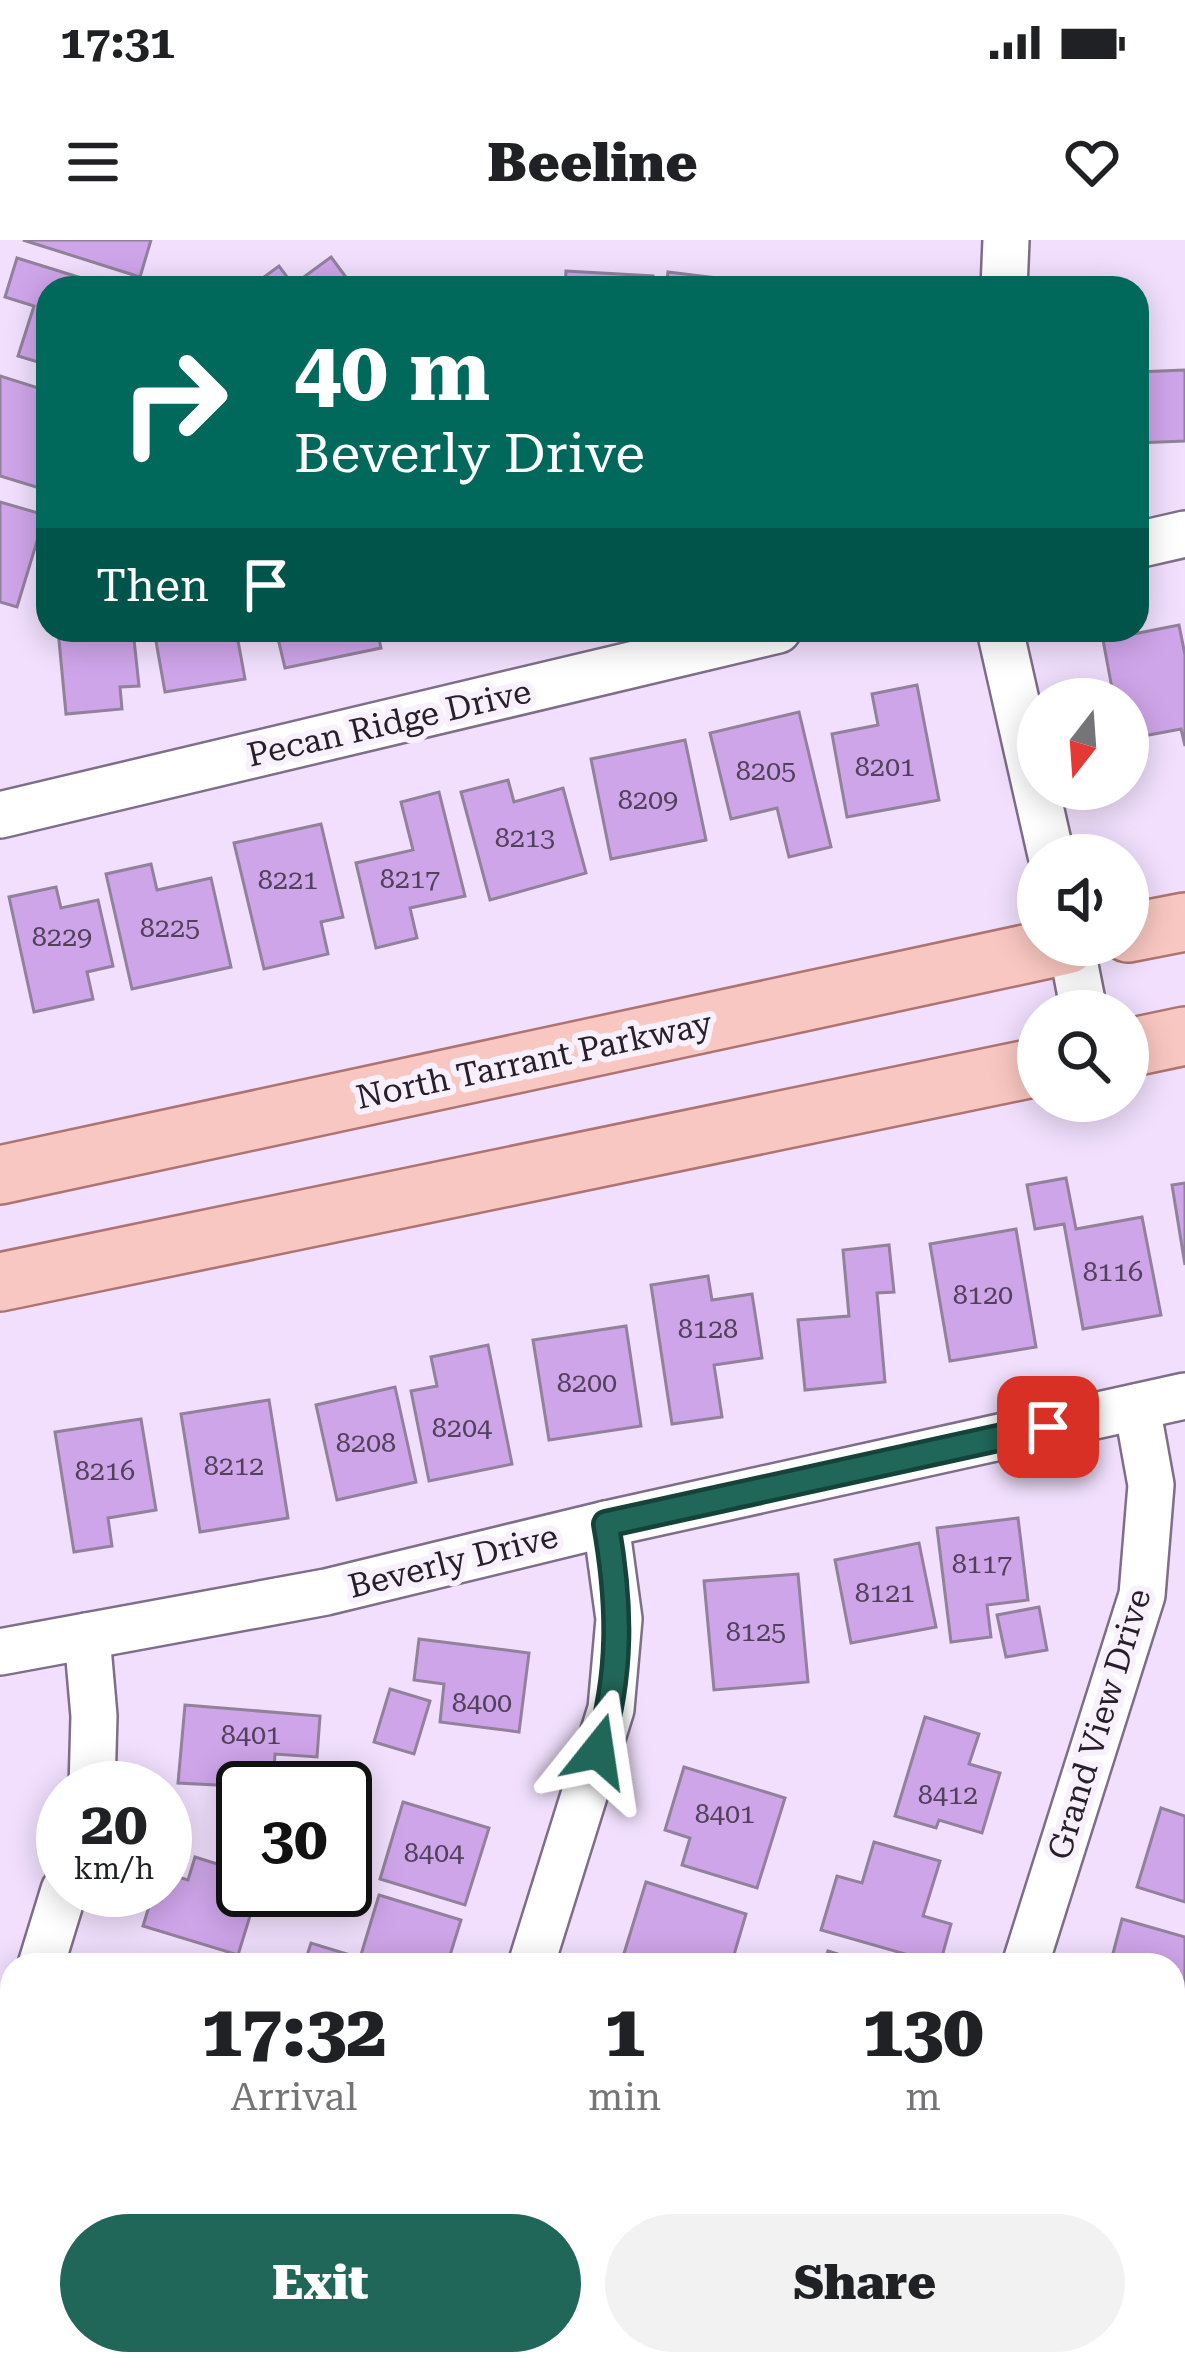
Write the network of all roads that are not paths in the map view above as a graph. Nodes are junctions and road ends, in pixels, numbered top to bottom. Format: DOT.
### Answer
graph roads {
  1 [pos="1006,240"];
  2 [pos="1004,276"];
  3 [pos="1185,534"];
  4 [pos="1149,542"];
  5 [pos="728,642"];
  6 [pos="1003,642"];
  7 [pos="0,815"];
  8 [pos="1047,834"];
  9 [pos="1185,922"];
  10 [pos="1149,929"];
  11 [pos="1017,956"];
  12 [pos="1185,1036"];
  13 [pos="1149,1044"];
  14 [pos="1017,1071"];
  15 [pos="0,1175"];
  16 [pos="0,1282"];
  17 [pos="1185,1396"];
  18 [pos="1137,1407"];
  19 [pos="606,1524"];
  20 [pos="87,1636"];
  21 [pos="0,1652"];
  22 [pos="93,1761"];
  23 [pos="56,1917"];
  24 [pos="45,1953"];
  25 [pos="535,1953"];
  26 [pos="1029,1953"];
  1 -- 2 [label="street"];
  3 -- 4 [label="street"];
  5 -- 7 [label="street, Pecan Ridge Drive"];
  6 -- 8 [label="street"];
  9 -- 10 [label="main road"];
  11 -- 15 [label="main road, North Tarrant Parkway"];
  12 -- 13 [label="main road"];
  14 -- 16 [label="main road"];
  17 -- 18 [label="street, Beverly Drive"];
  18 -- 19 [label="street, Beverly Drive"];
  18 -- 26 [label="street, Grand View Drive"];
  19 -- 20 [label="street, Beverly Drive"];
  19 -- 25 [label="street"];
  20 -- 21 [label="street, Beverly Drive"];
  20 -- 22 [label="street"];
  23 -- 24 [label="street"];
}
